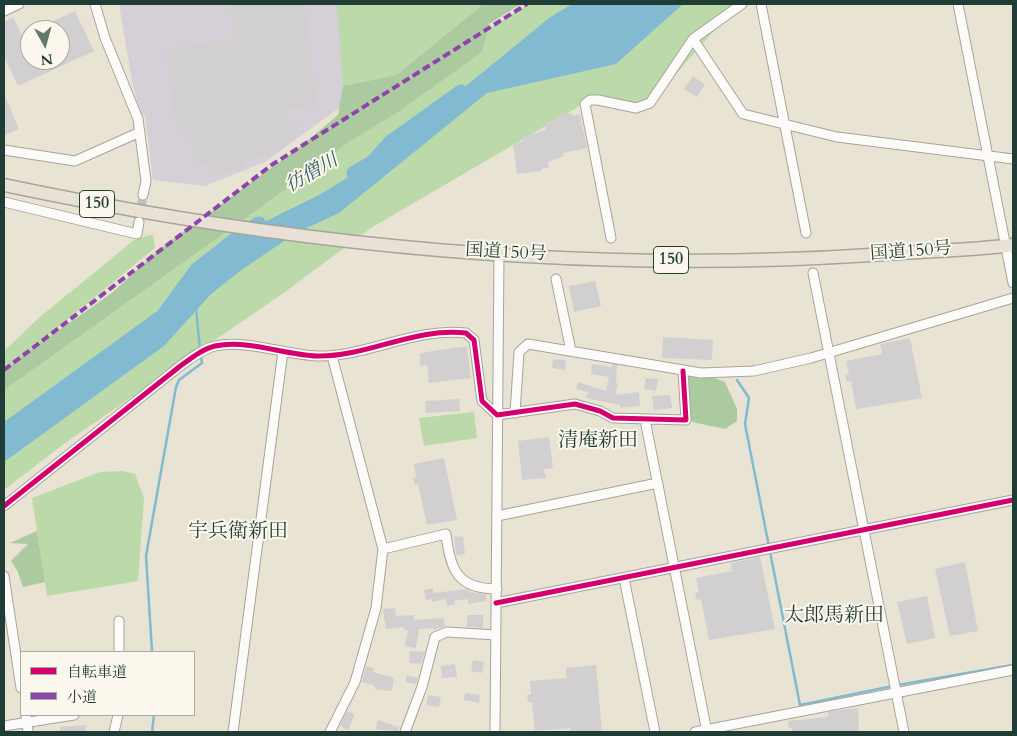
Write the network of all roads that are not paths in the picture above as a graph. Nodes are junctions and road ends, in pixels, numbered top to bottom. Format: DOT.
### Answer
graph roads {
  1 [pos="19,4"];
  2 [pos="95,4"];
  3 [pos="742,4"];
  4 [pos="761,4"];
  5 [pos="958,4"];
  6 [pos="4,11"];
  7 [pos="693,39"];
  8 [pos="784,122"];
  9 [pos="140,132"];
  10 [pos="4,150"];
  11 [pos="988,156"];
  12 [pos="1013,159"];
  13 [pos="4,185"];
  14 [pos="143,195"];
  15 [pos="4,202"];
  16 [pos="139,222"];
  17 [pos="806,233"];
  18 [pos="611,238"];
  19 [pos="1010,245"];
  20 [pos="500,253"];
  21 [pos="814,273"];
  22 [pos="556,279"];
  23 [pos="1013,283"];
  24 [pos="1013,298"];
  25 [pos="571,350"];
  26 [pos="283,351"];
  27 [pos="829,353"];
  28 [pos="332,356"];
  29 [pos="683,371"];
  30 [pos="515,413"];
  31 [pos="497,415"];
  32 [pos="644,420"];
  33 [pos="658,483"];
  34 [pos="1013,500"];
  35 [pos="4,506"];
  36 [pos="497,516"];
  37 [pos="865,530"];
  38 [pos="383,549"];
  39 [pos="674,568"];
  40 [pos="4,576"];
  41 [pos="624,578"];
  42 [pos="497,589"];
  43 [pos="496,602"];
  44 [pos="119,621"];
  45 [pos="496,635"];
  46 [pos="120,651"];
  47 [pos="1013,670"];
  48 [pos="20,681"];
  49 [pos="897,692"];
  50 [pos="62,716"];
  51 [pos="118,716"];
  52 [pos="26,719"];
  53 [pos="4,726"];
  54 [pos="707,731"];
  55 [pos="28,732"];
  56 [pos="114,732"];
  57 [pos="233,732"];
  58 [pos="330,732"];
  59 [pos="405,732"];
  60 [pos="495,732"];
  61 [pos="655,732"];
  62 [pos="695,732"];
  63 [pos="904,732"];
  1 -- 6 [label="street"];
  2 -- 9 [label="street"];
  3 -- 7 [label="street"];
  4 -- 8 [label="street"];
  5 -- 11 [label="street"];
  7 -- 8 [label="street"];
  7 -- 18 [label="street"];
  8 -- 11 [label="street"];
  8 -- 17 [label="street"];
  9 -- 10 [label="street"];
  9 -- 14 [label="street"];
  11 -- 12 [label="street"];
  11 -- 19 [label="street"];
  13 -- 20 [label="highway, 国道150号 / 150"];
  15 -- 16 [label="street"];
  19 -- 20 [label="highway, 国道150号 / 150"];
  19 -- 23 [label="street"];
  20 -- 31 [label="street"];
  21 -- 27 [label="street"];
  22 -- 25 [label="street"];
  24 -- 27 [label="street"];
  25 -- 29 [label="street"];
  25 -- 30 [label="street"];
  26 -- 28 [label="street"];
  26 -- 35 [label="street"];
  26 -- 57 [label="street"];
  27 -- 29 [label="street"];
  27 -- 37 [label="street"];
  28 -- 31 [label="street"];
  28 -- 38 [label="street"];
  29 -- 32 [label="street"];
  30 -- 31 [label="street"];
  30 -- 32 [label="street"];
  31 -- 36 [label="street"];
  32 -- 33 [label="street"];
  33 -- 36 [label="street"];
  33 -- 39 [label="street"];
  34 -- 37 [label="street"];
  36 -- 42 [label="street"];
  37 -- 39 [label="street"];
  37 -- 49 [label="street"];
  38 -- 42 [label="street"];
  38 -- 58 [label="street"];
  39 -- 41 [label="street"];
  39 -- 54 [label="street"];
  40 -- 48 [label="street"];
  41 -- 43 [label="street"];
  41 -- 61 [label="street"];
  42 -- 43 [label="street"];
  43 -- 45 [label="street"];
  44 -- 46 [label="street"];
  45 -- 59 [label="street"];
  45 -- 60 [label="street"];
  47 -- 49 [label="street"];
  49 -- 54 [label="street"];
  49 -- 63 [label="street"];
  50 -- 52 [label="street"];
  51 -- 56 [label="street"];
  52 -- 53 [label="street"];
  52 -- 55 [label="street"];
  54 -- 62 [label="street"];
}
